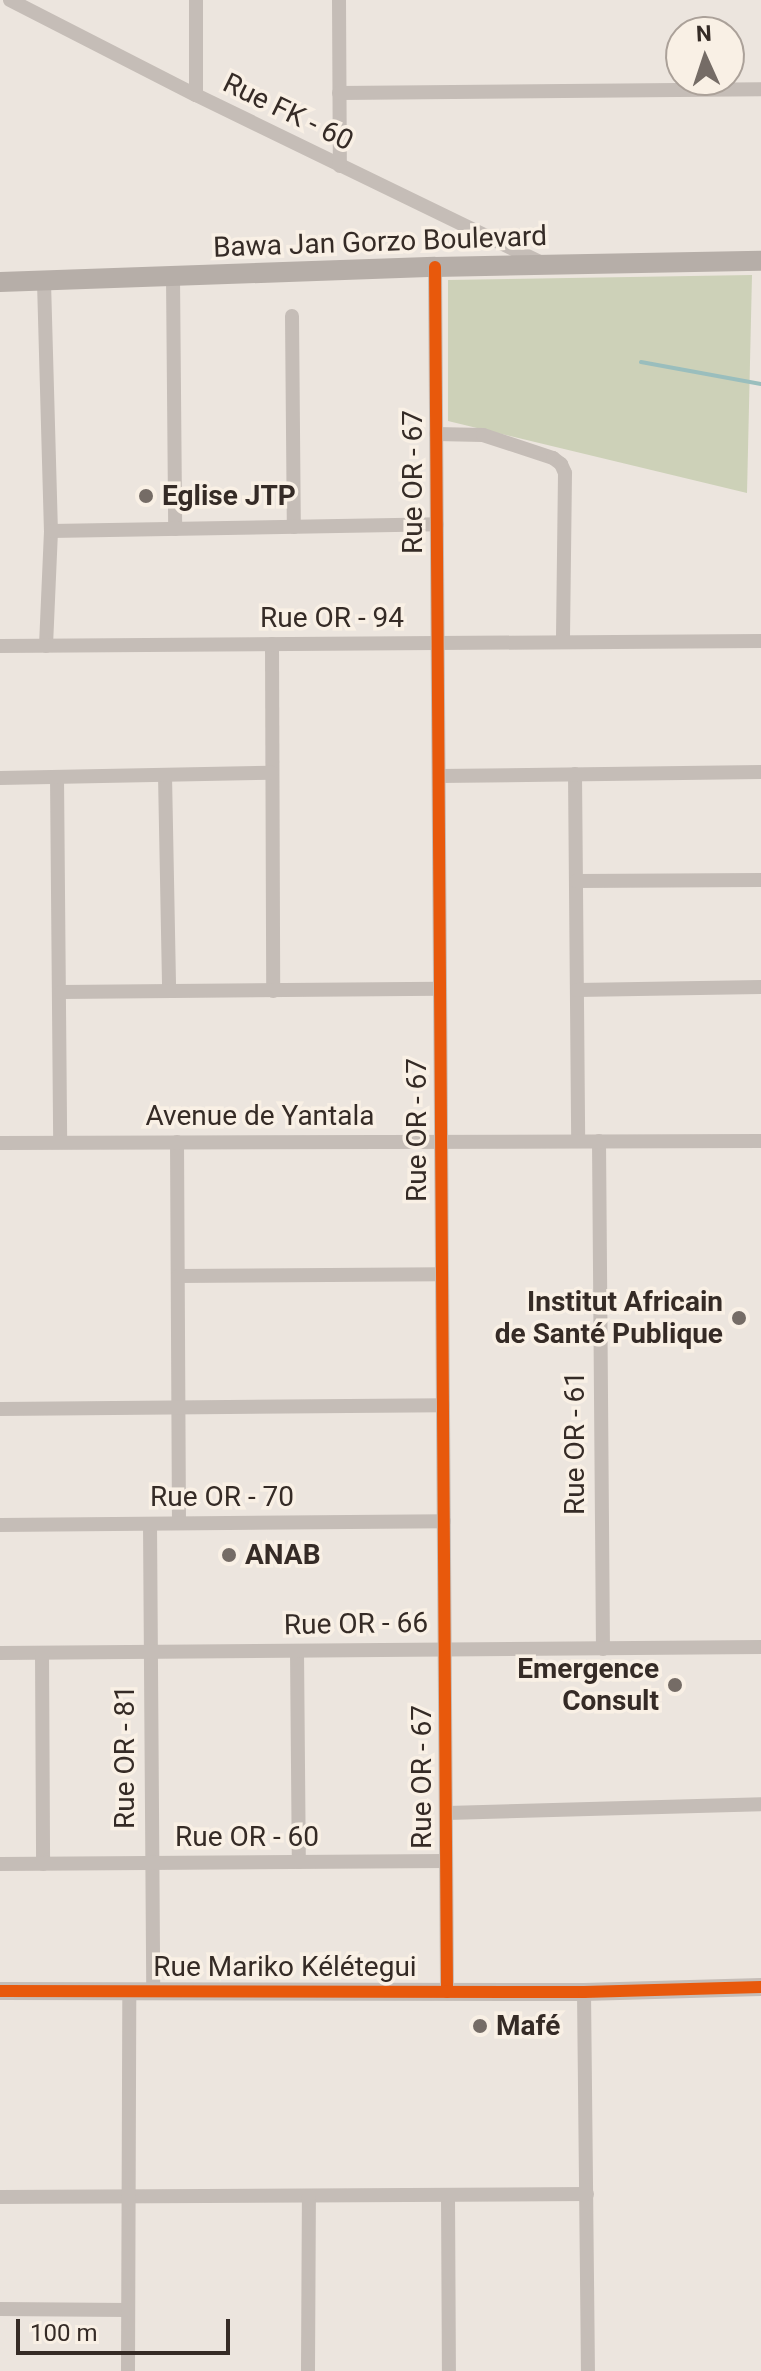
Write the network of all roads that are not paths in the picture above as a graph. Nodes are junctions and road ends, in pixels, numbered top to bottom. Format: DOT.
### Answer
graph roads {
  1 [pos="10,0"];
  2 [pos="196,0"];
  3 [pos="339,0"];
  4 [pos="761,89"];
  5 [pos="339,93"];
  6 [pos="196,95"];
  7 [pos="340,166"];
  8 [pos="761,261"];
  9 [pos="546,265"];
  10 [pos="435,267"];
  11 [pos="173,277"];
  12 [pos="0,282"];
  13 [pos="44,282"];
  14 [pos="292,316"];
  15 [pos="436,434"];
  16 [pos="437,524"];
  17 [pos="294,527"];
  18 [pos="175,529"];
  19 [pos="51,531"];
  20 [pos="761,641"];
  21 [pos="563,642"];
  22 [pos="438,643"];
  23 [pos="272,644"];
  24 [pos="0,646"];
  25 [pos="46,646"];
  26 [pos="761,772"];
  27 [pos="272,773"];
  28 [pos="575,774"];
  29 [pos="165,775"];
  30 [pos="439,776"];
  31 [pos="57,777"];
  32 [pos="0,778"];
  33 [pos="761,880"];
  34 [pos="576,881"];
  35 [pos="761,987"];
  36 [pos="440,989"];
  37 [pos="577,990"];
  38 [pos="169,991"];
  39 [pos="273,991"];
  40 [pos="61,992"];
  41 [pos="441,1141"];
  42 [pos="578,1141"];
  43 [pos="599,1141"];
  44 [pos="761,1141"];
  45 [pos="60,1142"];
  46 [pos="177,1142"];
  47 [pos="0,1143"];
  48 [pos="442,1274"];
  49 [pos="178,1276"];
  50 [pos="443,1405"];
  51 [pos="178,1407"];
  52 [pos="0,1409"];
  53 [pos="444,1521"];
  54 [pos="179,1523"];
  55 [pos="150,1524"];
  56 [pos="0,1525"];
  57 [pos="761,1647"];
  58 [pos="603,1649"];
  59 [pos="445,1650"];
  60 [pos="297,1651"];
  61 [pos="150,1652"];
  62 [pos="0,1653"];
  63 [pos="42,1653"];
  64 [pos="761,1804"];
  65 [pos="447,1813"];
  66 [pos="446,1861"];
  67 [pos="299,1862"];
  68 [pos="152,1863"];
  69 [pos="0,1864"];
  70 [pos="43,1864"];
  71 [pos="761,1987"];
  72 [pos="0,1991"];
  73 [pos="129,1991"];
  74 [pos="153,1991"];
  75 [pos="447,1992"];
  76 [pos="584,1992"];
  77 [pos="587,2194"];
  78 [pos="448,2195"];
  79 [pos="129,2196"];
  80 [pos="309,2196"];
  81 [pos="0,2197"];
  82 [pos="0,2309"];
  83 [pos="128,2310"];
  84 [pos="128,2371"];
  85 [pos="308,2371"];
  86 [pos="449,2371"];
  87 [pos="588,2371"];
  1 -- 6 [label="street, Rue FK - 60"];
  2 -- 6 [label="street"];
  3 -- 5 [label="street"];
  4 -- 5 [label="street"];
  5 -- 7 [label="street"];
  6 -- 7 [label="street, Rue FK - 60"];
  7 -- 9 [label="street, Rue FK - 60"];
  8 -- 9 [label="main road, Bawa Jan Gorzo Boulevard"];
  9 -- 10 [label="main road, Bawa Jan Gorzo Boulevard"];
  10 -- 11 [label="main road, Bawa Jan Gorzo Boulevard"];
  10 -- 15 [label="street, Rue OR - 67"];
  11 -- 13 [label="main road, Bawa Jan Gorzo Boulevard"];
  11 -- 18 [label="street"];
  12 -- 13 [label="main road, Bawa Jan Gorzo Boulevard"];
  13 -- 19 [label="street"];
  14 -- 17 [label="street"];
  15 -- 16 [label="street, Rue OR - 67"];
  15 -- 21 [label="street"];
  16 -- 17 [label="street"];
  16 -- 22 [label="street, Rue OR - 67"];
  17 -- 18 [label="street"];
  18 -- 19 [label="street"];
  19 -- 25 [label="street"];
  20 -- 21 [label="street, Rue OR - 94"];
  21 -- 22 [label="street, Rue OR - 94"];
  22 -- 23 [label="street, Rue OR - 94"];
  22 -- 30 [label="street, Rue OR - 67"];
  23 -- 25 [label="street, Rue OR - 94"];
  23 -- 27 [label="street"];
  24 -- 25 [label="street, Rue OR - 94"];
  26 -- 28 [label="street"];
  27 -- 29 [label="street"];
  27 -- 39 [label="street"];
  28 -- 30 [label="street"];
  28 -- 34 [label="street"];
  29 -- 31 [label="street"];
  29 -- 38 [label="street"];
  30 -- 36 [label="street, Rue OR - 67"];
  31 -- 32 [label="street"];
  31 -- 40 [label="street"];
  33 -- 34 [label="street"];
  34 -- 37 [label="street"];
  35 -- 37 [label="street"];
  36 -- 39 [label="street"];
  36 -- 41 [label="street, Rue OR - 67"];
  37 -- 42 [label="street"];
  38 -- 39 [label="street"];
  38 -- 40 [label="street"];
  40 -- 45 [label="street"];
  41 -- 42 [label="street, Avenue de Yantala"];
  41 -- 46 [label="street, Avenue de Yantala"];
  41 -- 48 [label="street, Rue OR - 67"];
  42 -- 43 [label="street, Avenue de Yantala"];
  43 -- 44 [label="street, Avenue de Yantala"];
  43 -- 58 [label="street, Rue OR - 61"];
  45 -- 46 [label="street, Avenue de Yantala"];
  45 -- 47 [label="street, Avenue de Yantala"];
  46 -- 49 [label="street"];
  48 -- 49 [label="street"];
  48 -- 50 [label="street, Rue OR - 67"];
  49 -- 51 [label="street"];
  50 -- 51 [label="street"];
  50 -- 53 [label="street, Rue OR - 67"];
  51 -- 52 [label="street"];
  51 -- 54 [label="street"];
  53 -- 54 [label="street, Rue OR - 70"];
  53 -- 59 [label="street, Rue OR - 67"];
  54 -- 55 [label="street, Rue OR - 70"];
  55 -- 56 [label="street, Rue OR - 70"];
  55 -- 61 [label="street, Rue OR - 81"];
  57 -- 58 [label="street, Rue OR - 66"];
  58 -- 59 [label="street, Rue OR - 66"];
  59 -- 60 [label="street, Rue OR - 66"];
  59 -- 65 [label="street, Rue OR - 67"];
  60 -- 61 [label="street, Rue OR - 66"];
  60 -- 67 [label="street"];
  61 -- 63 [label="street, Rue OR - 66"];
  61 -- 68 [label="street, Rue OR - 81"];
  62 -- 63 [label="street, Rue OR - 66"];
  63 -- 70 [label="street"];
  64 -- 65 [label="street"];
  65 -- 66 [label="street, Rue OR - 67"];
  66 -- 67 [label="street, Rue OR - 60"];
  66 -- 75 [label="street, Rue OR - 67"];
  67 -- 68 [label="street, Rue OR - 60"];
  68 -- 70 [label="street, Rue OR - 60"];
  68 -- 74 [label="street, Rue OR - 81"];
  69 -- 70 [label="street, Rue OR - 60"];
  71 -- 76 [label="street, Rue Mariko Kélétegui"];
  72 -- 73 [label="street, Rue Mariko Kélétegui"];
  73 -- 74 [label="street, Rue Mariko Kélétegui"];
  73 -- 79 [label="street"];
  74 -- 75 [label="street, Rue Mariko Kélétegui"];
  75 -- 76 [label="street, Rue Mariko Kélétegui"];
  76 -- 77 [label="street"];
  77 -- 78 [label="street"];
  77 -- 87 [label="street"];
  78 -- 80 [label="street"];
  78 -- 86 [label="street"];
  79 -- 80 [label="street"];
  79 -- 81 [label="street"];
  79 -- 83 [label="street"];
  80 -- 85 [label="street"];
  82 -- 83 [label="street"];
  83 -- 84 [label="street"];
}
